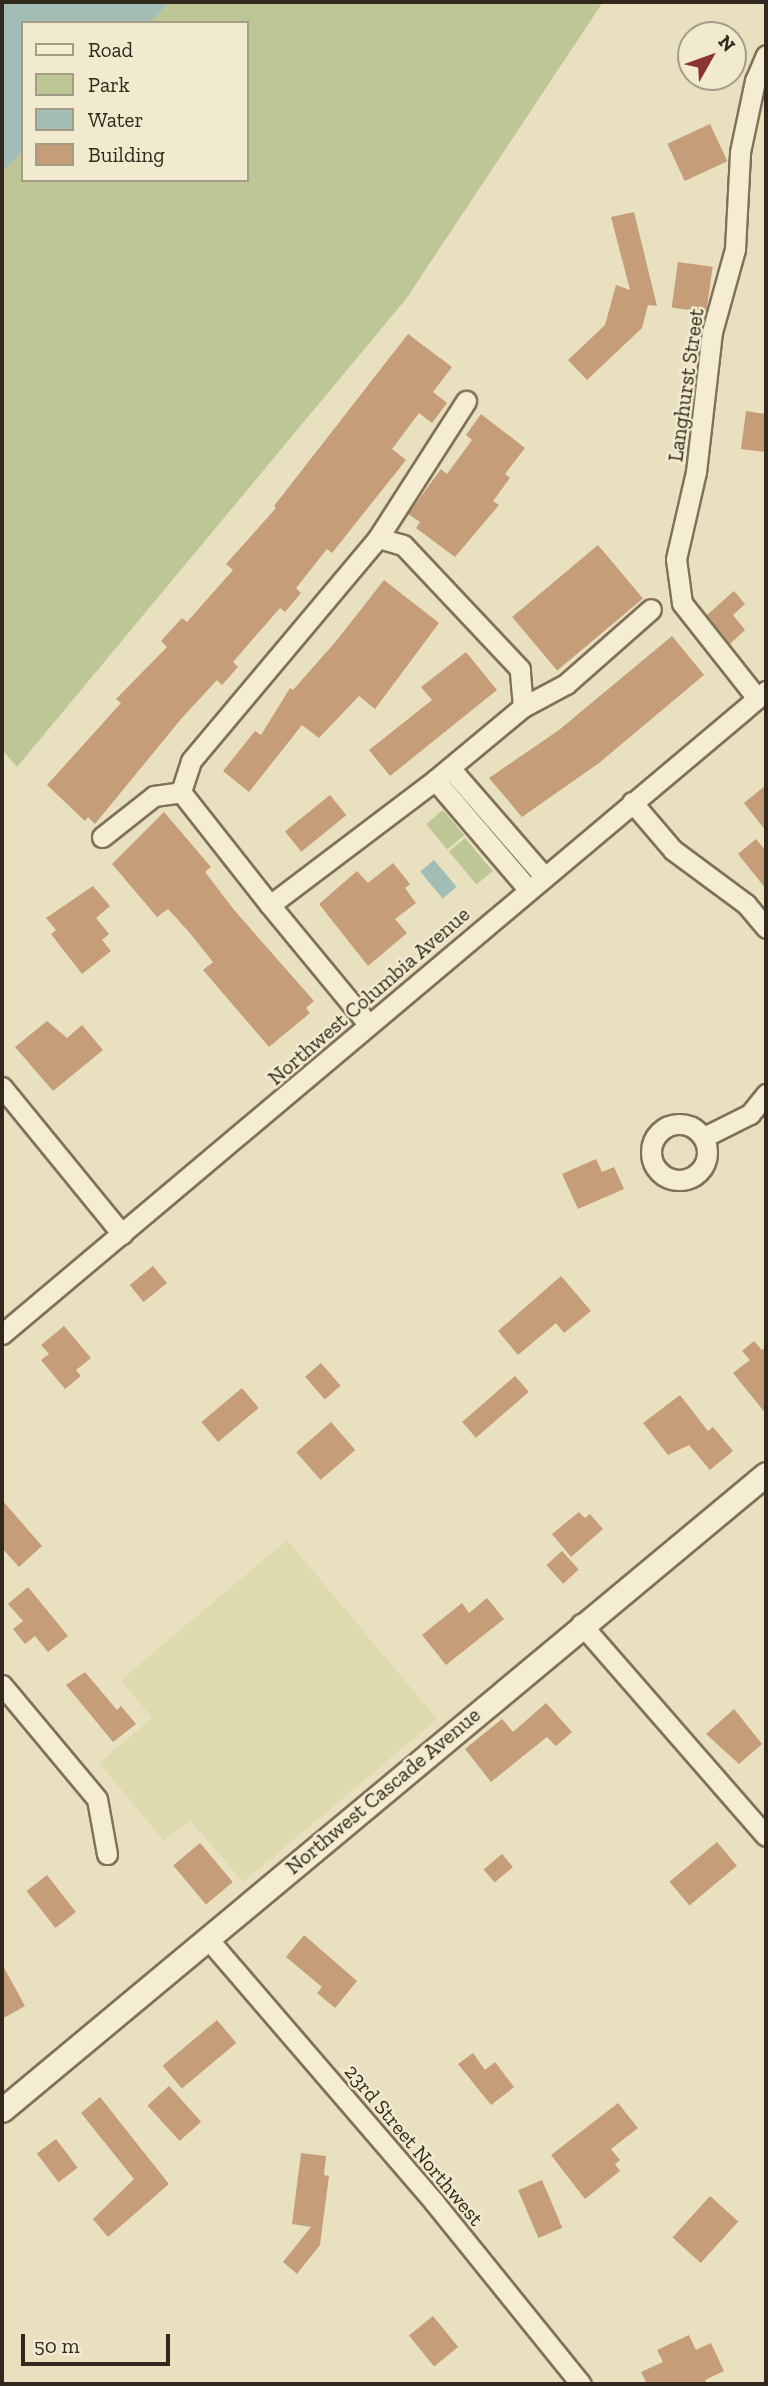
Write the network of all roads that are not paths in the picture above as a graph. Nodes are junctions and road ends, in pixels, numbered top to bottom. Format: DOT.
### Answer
graph roads {
  1 [pos="766,55"];
  2 [pos="466,401"];
  3 [pos="378,538"];
  4 [pos="651,609"];
  5 [pos="762,694"];
  6 [pos="523,707"];
  7 [pos="443,774"];
  8 [pos="181,792"];
  9 [pos="632,802"];
  10 [pos="102,837"];
  11 [pos="543,876"];
  12 [pos="528,889"];
  13 [pos="270,905"];
  14 [pos="766,928"];
  15 [pos="368,1024"];
  16 [pos="2,1087"];
  17 [pos="766,1094"];
  18 [pos="704,1137"];
  19 [pos="122,1234"];
  20 [pos="2,1334"];
  21 [pos="766,1474"];
  22 [pos="582,1624"];
  23 [pos="2,1685"];
  24 [pos="766,1836"];
  25 [pos="107,1854"];
  26 [pos="208,1939"];
  27 [pos="2,2110"];
  28 [pos="581,2384"];
  1 -- 5 [label="street, Langhurst Street"];
  2 -- 3 [label="street"];
  3 -- 6 [label="street"];
  3 -- 8 [label="street"];
  4 -- 6 [label="street"];
  5 -- 9 [label="street, Northwest Columbia Avenue"];
  6 -- 7 [label="street"];
  7 -- 11 [label="street"];
  7 -- 12 [label="street"];
  7 -- 13 [label="street"];
  8 -- 10 [label="street"];
  8 -- 13 [label="street"];
  9 -- 11 [label="street, Northwest Columbia Avenue"];
  9 -- 14 [label="street"];
  11 -- 12 [label="street, Northwest Columbia Avenue"];
  12 -- 15 [label="street, Northwest Columbia Avenue"];
  13 -- 15 [label="street"];
  15 -- 19 [label="street, Northwest Columbia Avenue"];
  16 -- 19 [label="street"];
  17 -- 18 [label="street"];
  19 -- 20 [label="street, Northwest Columbia Avenue"];
  21 -- 22 [label="street, Northwest Cascade Avenue"];
  22 -- 24 [label="street"];
  22 -- 26 [label="street, Northwest Cascade Avenue"];
  23 -- 25 [label="street"];
  26 -- 27 [label="street, Northwest Cascade Avenue"];
  26 -- 28 [label="street, 23rd Street Northwest"];
}
